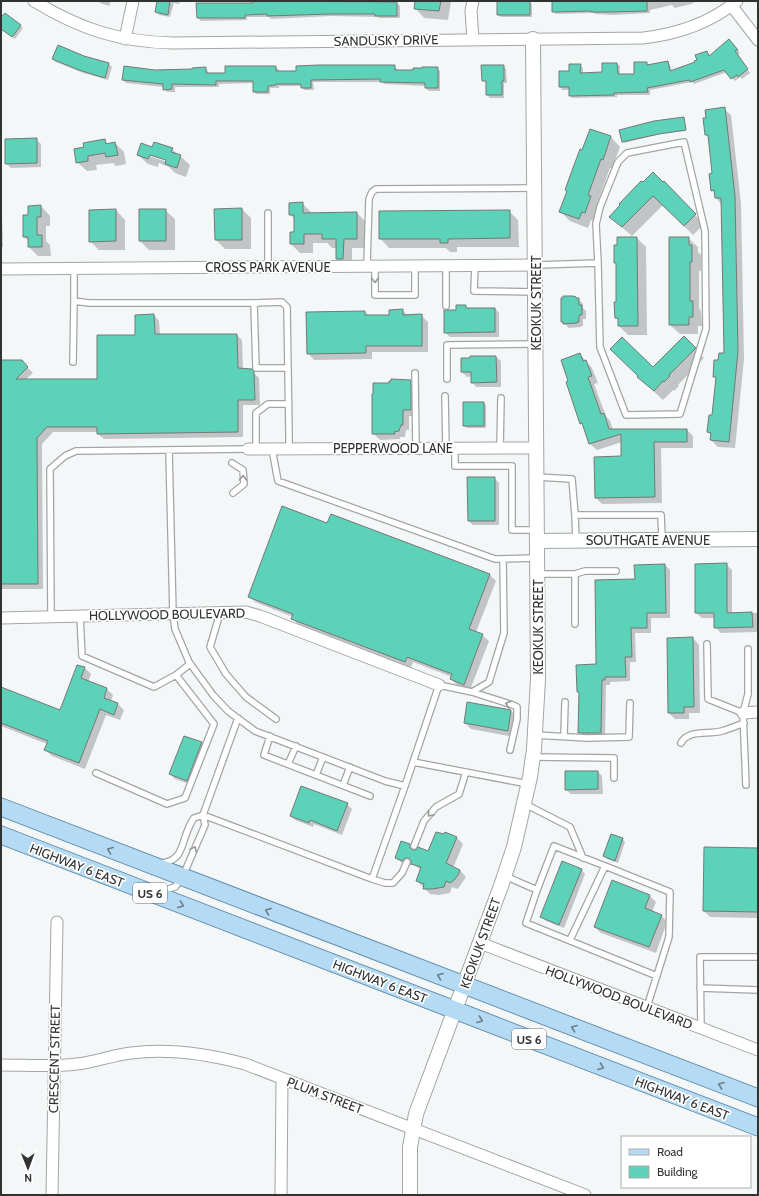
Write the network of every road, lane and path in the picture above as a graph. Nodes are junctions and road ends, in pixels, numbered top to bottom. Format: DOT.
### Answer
graph roads {
  1 [pos="34,1"];
  2 [pos="133,1"];
  3 [pos="473,1"];
  4 [pos="734,3"];
  5 [pos="125,39"];
  6 [pos="473,39"];
  7 [pos="534,39"];
  8 [pos="758,40"];
  9 [pos="535,188"];
  10 [pos="268,213"];
  11 [pos="598,263"];
  12 [pos="446,265"];
  13 [pos="475,265"];
  14 [pos="535,265"];
  15 [pos="371,266"];
  16 [pos="414,266"];
  17 [pos="268,267"];
  18 [pos="74,268"];
  19 [pos="1,269"];
  20 [pos="536,292"];
  21 [pos="74,301"];
  22 [pos="254,303"];
  23 [pos="446,306"];
  24 [pos="536,344"];
  25 [pos="73,362"];
  26 [pos="288,368"];
  27 [pos="415,373"];
  28 [pos="447,378"];
  29 [pos="445,396"];
  30 [pos="500,398"];
  31 [pos="288,404"];
  32 [pos="416,448"];
  33 [pos="451,448"];
  34 [pos="500,448"];
  35 [pos="537,448"];
  36 [pos="252,449"];
  37 [pos="272,449"];
  38 [pos="289,449"];
  39 [pos="169,451"];
  40 [pos="232,463"];
  41 [pos="537,477"];
  42 [pos="232,493"];
  43 [pos="575,515"];
  44 [pos="537,535"];
  45 [pos="758,539"];
  46 [pos="576,540"];
  47 [pos="662,540"];
  48 [pos="537,558"];
  49 [pos="503,559"];
  50 [pos="616,571"];
  51 [pos="538,574"];
  52 [pos="574,574"];
  53 [pos="220,612"];
  54 [pos="173,614"];
  55 [pos="51,616"];
  56 [pos="80,616"];
  57 [pos="1,618"];
  58 [pos="575,624"];
  59 [pos="707,644"];
  60 [pos="748,649"];
  61 [pos="190,664"];
  62 [pos="176,674"];
  63 [pos="439,685"];
  64 [pos="472,692"];
  65 [pos="565,702"];
  66 [pos="630,703"];
  67 [pos="758,712"];
  68 [pos="238,718"];
  69 [pos="276,718"];
  70 [pos="743,718"];
  71 [pos="534,734"];
  72 [pos="270,736"];
  73 [pos="564,736"];
  74 [pos="681,744"];
  75 [pos="296,746"];
  76 [pos="510,750"];
  77 [pos="323,757"];
  78 [pos="532,757"];
  79 [pos="413,762"];
  80 [pos="288,764"];
  81 [pos="350,767"];
  82 [pos="466,772"];
  83 [pos="96,773"];
  84 [pos="316,775"];
  85 [pos="614,778"];
  86 [pos="528,784"];
  87 [pos="343,785"];
  88 [pos="746,785"];
  89 [pos="405,786"];
  90 [pos="370,796"];
  91 [pos="524,804"];
  92 [pos="1,807"];
  93 [pos="203,815"];
  94 [pos="1,836"];
  95 [pos="414,846"];
  96 [pos="583,858"];
  97 [pos="407,862"];
  98 [pos="146,864"];
  99 [pos="604,866"];
  100 [pos="504,876"];
  101 [pos="182,878"];
  102 [pos="372,879"];
  103 [pos="537,890"];
  104 [pos="151,893"];
  105 [pos="57,922"];
  106 [pos="570,940"];
  107 [pos="480,943"];
  108 [pos="758,957"];
  109 [pos="657,976"];
  110 [pos="464,986"];
  111 [pos="700,988"];
  112 [pos="758,990"];
  113 [pos="647,1007"];
  114 [pos="455,1010"];
  115 [pos="701,1028"];
  116 [pos="758,1050"];
  117 [pos="1,1065"];
  118 [pos="54,1065"];
  119 [pos="282,1079"];
  120 [pos="758,1098"];
  121 [pos="758,1127"];
  122 [pos="412,1129"];
  123 [pos="52,1195"];
  124 [pos="281,1195"];
  125 [pos="410,1195"];
  126 [pos="585,1195"];
  1 -- 5 [label="street, SANDUSKY DRIVE"];
  2 -- 5 [label="street"];
  3 -- 6 [label="street"];
  4 -- 7 [label="street, SANDUSKY DRIVE"];
  4 -- 8 [label="street"];
  5 -- 6 [label="street, SANDUSKY DRIVE"];
  6 -- 7 [label="street, SANDUSKY DRIVE"];
  7 -- 9 [label="street, KEOKUK STREET"];
  9 -- 14 [label="street, KEOKUK STREET"];
  9 -- 15 [label="lane"];
  10 -- 17 [label="lane"];
  11 -- 11 [label="lane"];
  11 -- 14 [label="lane"];
  12 -- 13 [label="street, CROSS PARK AVENUE"];
  12 -- 16 [label="street, CROSS PARK AVENUE"];
  12 -- 23 [label="lane"];
  13 -- 14 [label="street, CROSS PARK AVENUE"];
  13 -- 20 [label="lane"];
  14 -- 20 [label="street, KEOKUK STREET"];
  15 -- 16 [label="street, CROSS PARK AVENUE"];
  15 -- 16 [label="lane, one-way"];
  15 -- 17 [label="street, CROSS PARK AVENUE"];
  17 -- 18 [label="street, CROSS PARK AVENUE"];
  18 -- 19 [label="street, CROSS PARK AVENUE"];
  18 -- 21 [label="lane"];
  20 -- 24 [label="street, KEOKUK STREET"];
  21 -- 22 [label="lane"];
  21 -- 25 [label="lane"];
  22 -- 26 [label="lane"];
  22 -- 26 [label="lane"];
  24 -- 28 [label="lane"];
  24 -- 35 [label="street, KEOKUK STREET"];
  26 -- 31 [label="lane"];
  27 -- 32 [label="lane"];
  29 -- 33 [label="lane"];
  30 -- 34 [label="lane"];
  31 -- 36 [label="lane"];
  31 -- 38 [label="lane"];
  32 -- 33 [label="street, PEPPERWOOD LANE"];
  32 -- 38 [label="street, PEPPERWOOD LANE"];
  33 -- 34 [label="street, PEPPERWOOD LANE"];
  33 -- 44 [label="lane"];
  34 -- 35 [label="street, PEPPERWOOD LANE"];
  35 -- 41 [label="street, KEOKUK STREET"];
  36 -- 37 [label="street, PEPPERWOOD LANE"];
  36 -- 39 [label="lane"];
  37 -- 38 [label="street, PEPPERWOOD LANE"];
  37 -- 49 [label="lane"];
  39 -- 54 [label="lane"];
  39 -- 55 [label="lane"];
  42 -- 40 [label="lane, one-way"];
  41 -- 43 [label="lane"];
  41 -- 44 [label="street, KEOKUK STREET"];
  43 -- 46 [label="lane"];
  43 -- 47 [label="lane"];
  44 -- 46 [label="street, SOUTHGATE AVENUE"];
  44 -- 48 [label="street, KEOKUK STREET"];
  45 -- 47 [label="street, SOUTHGATE AVENUE"];
  46 -- 47 [label="street, SOUTHGATE AVENUE"];
  48 -- 49 [label="lane"];
  48 -- 51 [label="street, KEOKUK STREET"];
  49 -- 64 [label="lane"];
  50 -- 52 [label="lane"];
  51 -- 52 [label="lane"];
  51 -- 71 [label="street, KEOKUK STREET"];
  52 -- 58 [label="lane"];
  53 -- 54 [label="street, HOLLYWOOD BOULEVARD"];
  53 -- 63 [label="street, HOLLYWOOD BOULEVARD"];
  53 -- 69 [label="lane"];
  54 -- 56 [label="street, HOLLYWOOD BOULEVARD"];
  54 -- 61 [label="lane"];
  55 -- 56 [label="street, HOLLYWOOD BOULEVARD"];
  55 -- 57 [label="street, HOLLYWOOD BOULEVARD"];
  56 -- 62 [label="lane"];
  59 -- 70 [label="lane"];
  60 -- 70 [label="lane"];
  61 -- 62 [label="lane"];
  61 -- 68 [label="lane"];
  62 -- 83 [label="lane"];
  63 -- 64 [label="lane"];
  63 -- 79 [label="lane"];
  76 -- 64 [label="lane, one-way"];
  65 -- 73 [label="lane"];
  66 -- 73 [label="lane"];
  67 -- 70 [label="street"];
  68 -- 72 [label="lane"];
  68 -- 93 [label="lane"];
  70 -- 74 [label="lane"];
  70 -- 88 [label="lane"];
  71 -- 73 [label="lane"];
  71 -- 78 [label="street, KEOKUK STREET"];
  72 -- 75 [label="lane"];
  72 -- 80 [label="lane"];
  75 -- 77 [label="lane"];
  75 -- 80 [label="lane"];
  77 -- 81 [label="lane"];
  77 -- 84 [label="lane"];
  78 -- 85 [label="lane"];
  78 -- 86 [label="street, KEOKUK STREET"];
  79 -- 82 [label="lane"];
  79 -- 89 [label="lane"];
  80 -- 84 [label="lane"];
  81 -- 87 [label="lane"];
  81 -- 89 [label="lane"];
  82 -- 86 [label="lane"];
  82 -- 95 [label="lane, one-way"];
  84 -- 87 [label="lane"];
  86 -- 91 [label="street, KEOKUK STREET"];
  87 -- 90 [label="lane"];
  89 -- 102 [label="lane"];
  91 -- 96 [label="lane"];
  91 -- 100 [label="street, KEOKUK STREET"];
  98 -- 92 [label="main road, HIGHWAY 6 EAST / US 6, one-way"];
  93 -- 98 [label="lane"];
  101 -- 93 [label="lane, one-way"];
  93 -- 102 [label="lane"];
  94 -- 104 [label="main road, HIGHWAY 6 EAST / US 6"];
  96 -- 99 [label="lane"];
  96 -- 103 [label="lane"];
  97 -- 102 [label="lane"];
  98 -- 101 [label="main road, HIGHWAY 6 EAST / US 6"];
  99 -- 106 [label="lane"];
  99 -- 109 [label="lane"];
  100 -- 103 [label="lane"];
  100 -- 107 [label="street, KEOKUK STREET"];
  101 -- 104 [label="lane"];
  110 -- 101 [label="main road, HIGHWAY 6 EAST / US 6, one-way"];
  103 -- 106 [label="lane"];
  104 -- 114 [label="main road, HIGHWAY 6 EAST / US 6, one-way"];
  105 -- 118 [label="street, CRESCENT STREET"];
  106 -- 109 [label="lane"];
  107 -- 110 [label="street, KEOKUK STREET"];
  107 -- 113 [label="street, HOLLYWOOD BOULEVARD"];
  108 -- 111 [label="lane"];
  109 -- 113 [label="lane"];
  110 -- 114 [label="street, KEOKUK STREET"];
  120 -- 110 [label="main road, HIGHWAY 6 EAST / US 6, one-way"];
  111 -- 112 [label="lane"];
  111 -- 115 [label="lane"];
  113 -- 115 [label="street, HOLLYWOOD BOULEVARD"];
  114 -- 121 [label="main road, HIGHWAY 6 EAST / US 6, one-way"];
  114 -- 122 [label="street, KEOKUK STREET"];
  115 -- 116 [label="street, HOLLYWOOD BOULEVARD"];
  117 -- 118 [label="street, PLUM STREET"];
  118 -- 119 [label="street, PLUM STREET"];
  118 -- 123 [label="street, CRESCENT STREET"];
  119 -- 122 [label="street, PLUM STREET"];
  119 -- 124 [label="street"];
  122 -- 125 [label="street, KEOKUK STREET"];
  122 -- 126 [label="street, PLUM STREET"];
}
